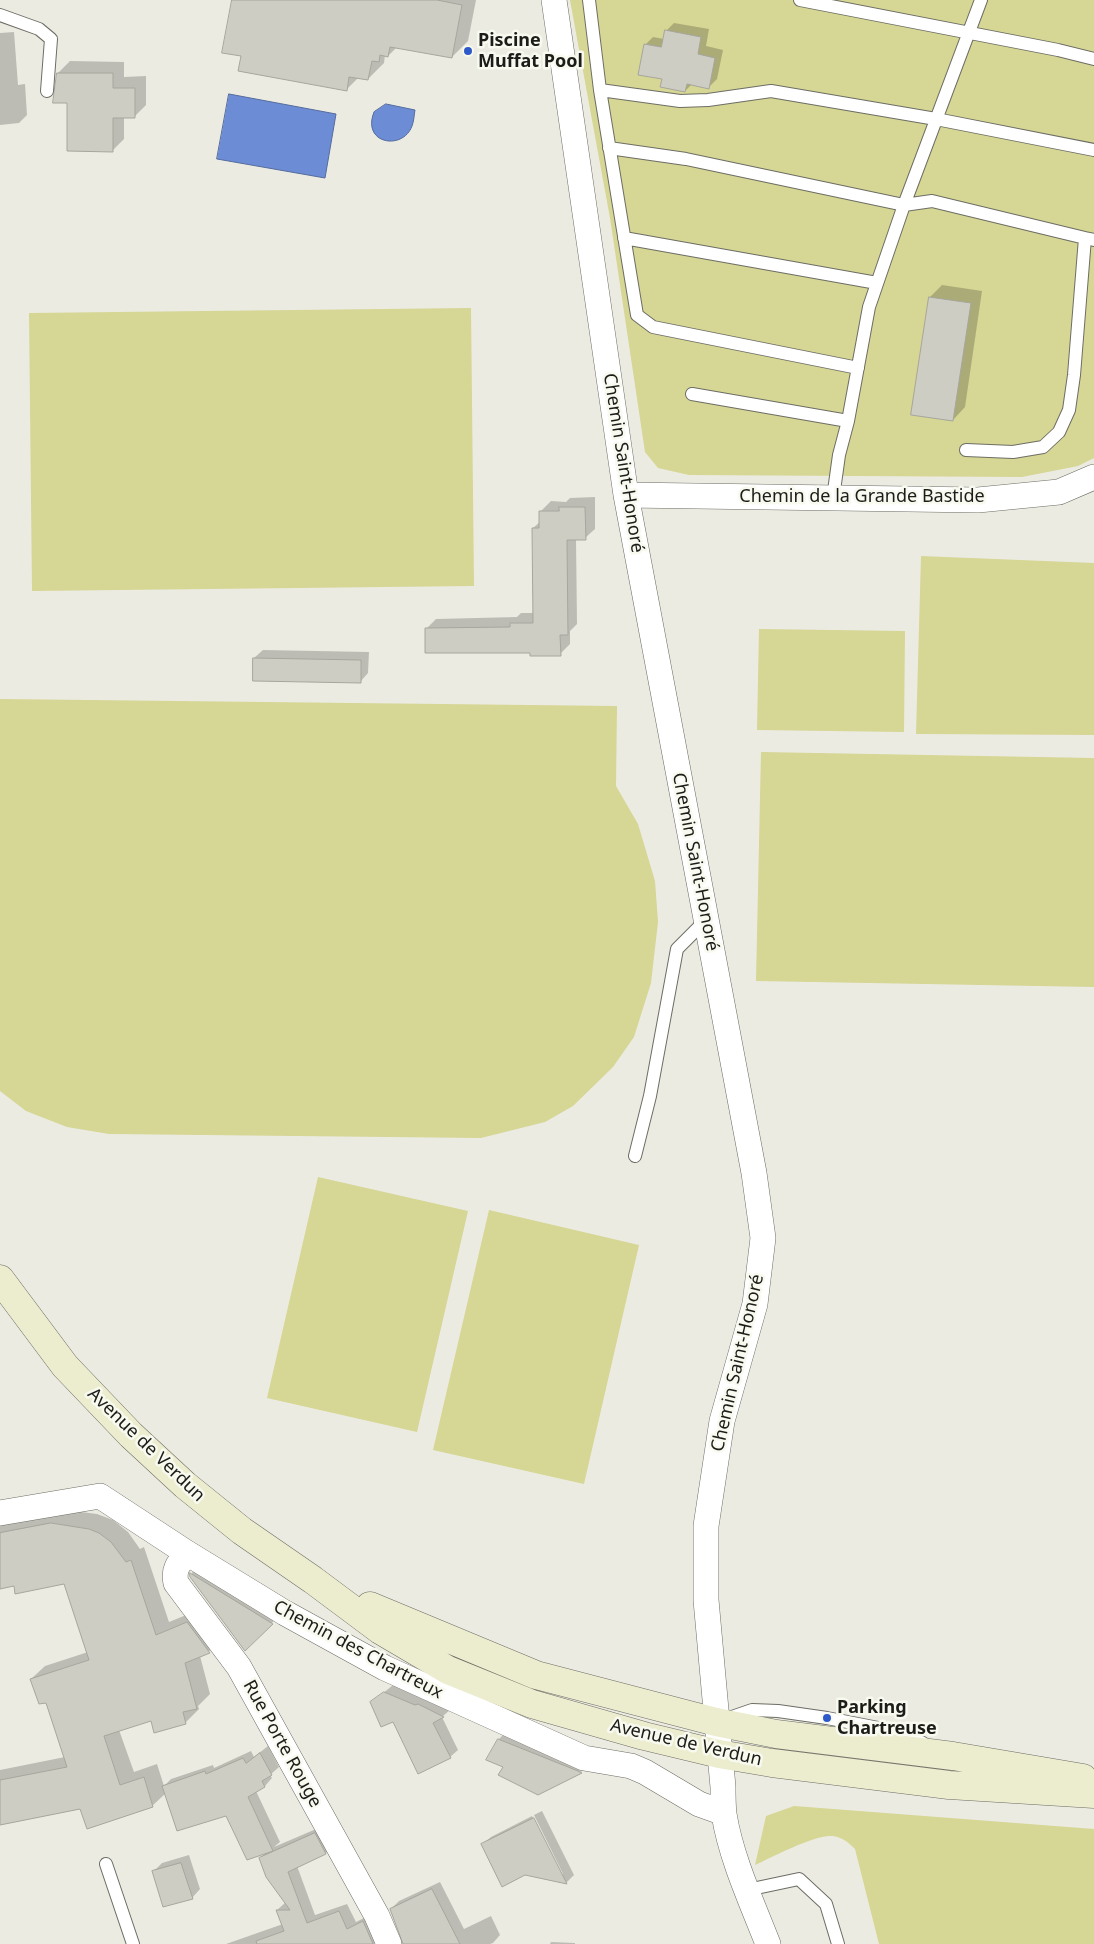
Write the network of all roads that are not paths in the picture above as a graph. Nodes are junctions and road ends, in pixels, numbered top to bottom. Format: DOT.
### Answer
graph roads {
  1 [pos="554,0"];
  2 [pos="589,0"];
  3 [pos="800,0"];
  4 [pos="981,0"];
  5 [pos="0,15"];
  6 [pos="969,32"];
  7 [pos="1094,59"];
  8 [pos="600,90"];
  9 [pos="47,91"];
  10 [pos="936,119"];
  11 [pos="609,148"];
  12 [pos="1094,150"];
  13 [pos="904,205"];
  14 [pos="624,238"];
  15 [pos="1089,239"];
  16 [pos="877,284"];
  17 [pos="858,368"];
  18 [pos="692,394"];
  19 [pos="848,421"];
  20 [pos="966,450"];
  21 [pos="1094,477"];
  22 [pos="626,495"];
  23 [pos="834,498"];
  24 [pos="706,920"];
  25 [pos="635,1156"];
  26 [pos="1,1280"];
  27 [pos="0,1513"];
  28 [pos="187,1553"];
  29 [pos="313,1580"];
  30 [pos="716,1722"];
  31 [pos="719,1754"];
  32 [pos="1094,1780"];
  33 [pos="1094,1794"];
  34 [pos="724,1812"];
  35 [pos="106,1864"];
  36 [pos="747,1890"];
  37 [pos="133,1944"];
  38 [pos="389,1944"];
  39 [pos="768,1944"];
  40 [pos="838,1944"];
  1 -- 22 [label="street, Chemin Saint-Honoré"];
  2 -- 8 [label="lane"];
  3 -- 6 [label="lane"];
  4 -- 6 [label="lane"];
  5 -- 9 [label="lane"];
  6 -- 7 [label="lane"];
  6 -- 10 [label="lane"];
  8 -- 10 [label="lane"];
  8 -- 11 [label="lane"];
  10 -- 12 [label="lane"];
  10 -- 13 [label="lane"];
  11 -- 13 [label="lane"];
  11 -- 14 [label="lane"];
  13 -- 15 [label="lane"];
  13 -- 16 [label="lane"];
  14 -- 16 [label="lane"];
  14 -- 17 [label="lane"];
  15 -- 20 [label="lane"];
  16 -- 17 [label="lane"];
  17 -- 19 [label="lane"];
  18 -- 19 [label="lane"];
  19 -- 23 [label="lane"];
  21 -- 23 [label="street, Chemin de la Grande Bastide"];
  22 -- 23 [label="street, Chemin de la Grande Bastide"];
  22 -- 24 [label="street, Chemin Saint-Honoré"];
  24 -- 25 [label="lane"];
  24 -- 30 [label="street, Chemin Saint-Honoré"];
  26 -- 29 [label="main road, Avenue de Verdun"];
  27 -- 28 [label="street, Chemin des Chartreux"];
  28 -- 34 [label="street, Chemin des Chartreux"];
  28 -- 38 [label="street, Rue Porte Rouge"];
  29 -- 30 [label="main road, Avenue de Verdun"];
  29 -- 31 [label="main road, Avenue de Verdun"];
  30 -- 31 [label="street"];
  30 -- 32 [label="main road, Avenue de Verdun"];
  31 -- 33 [label="main road, Avenue de Verdun"];
  31 -- 34 [label="street"];
  34 -- 36 [label="street"];
  35 -- 37 [label="lane"];
  36 -- 39 [label="street"];
  36 -- 40 [label="lane"];
}
